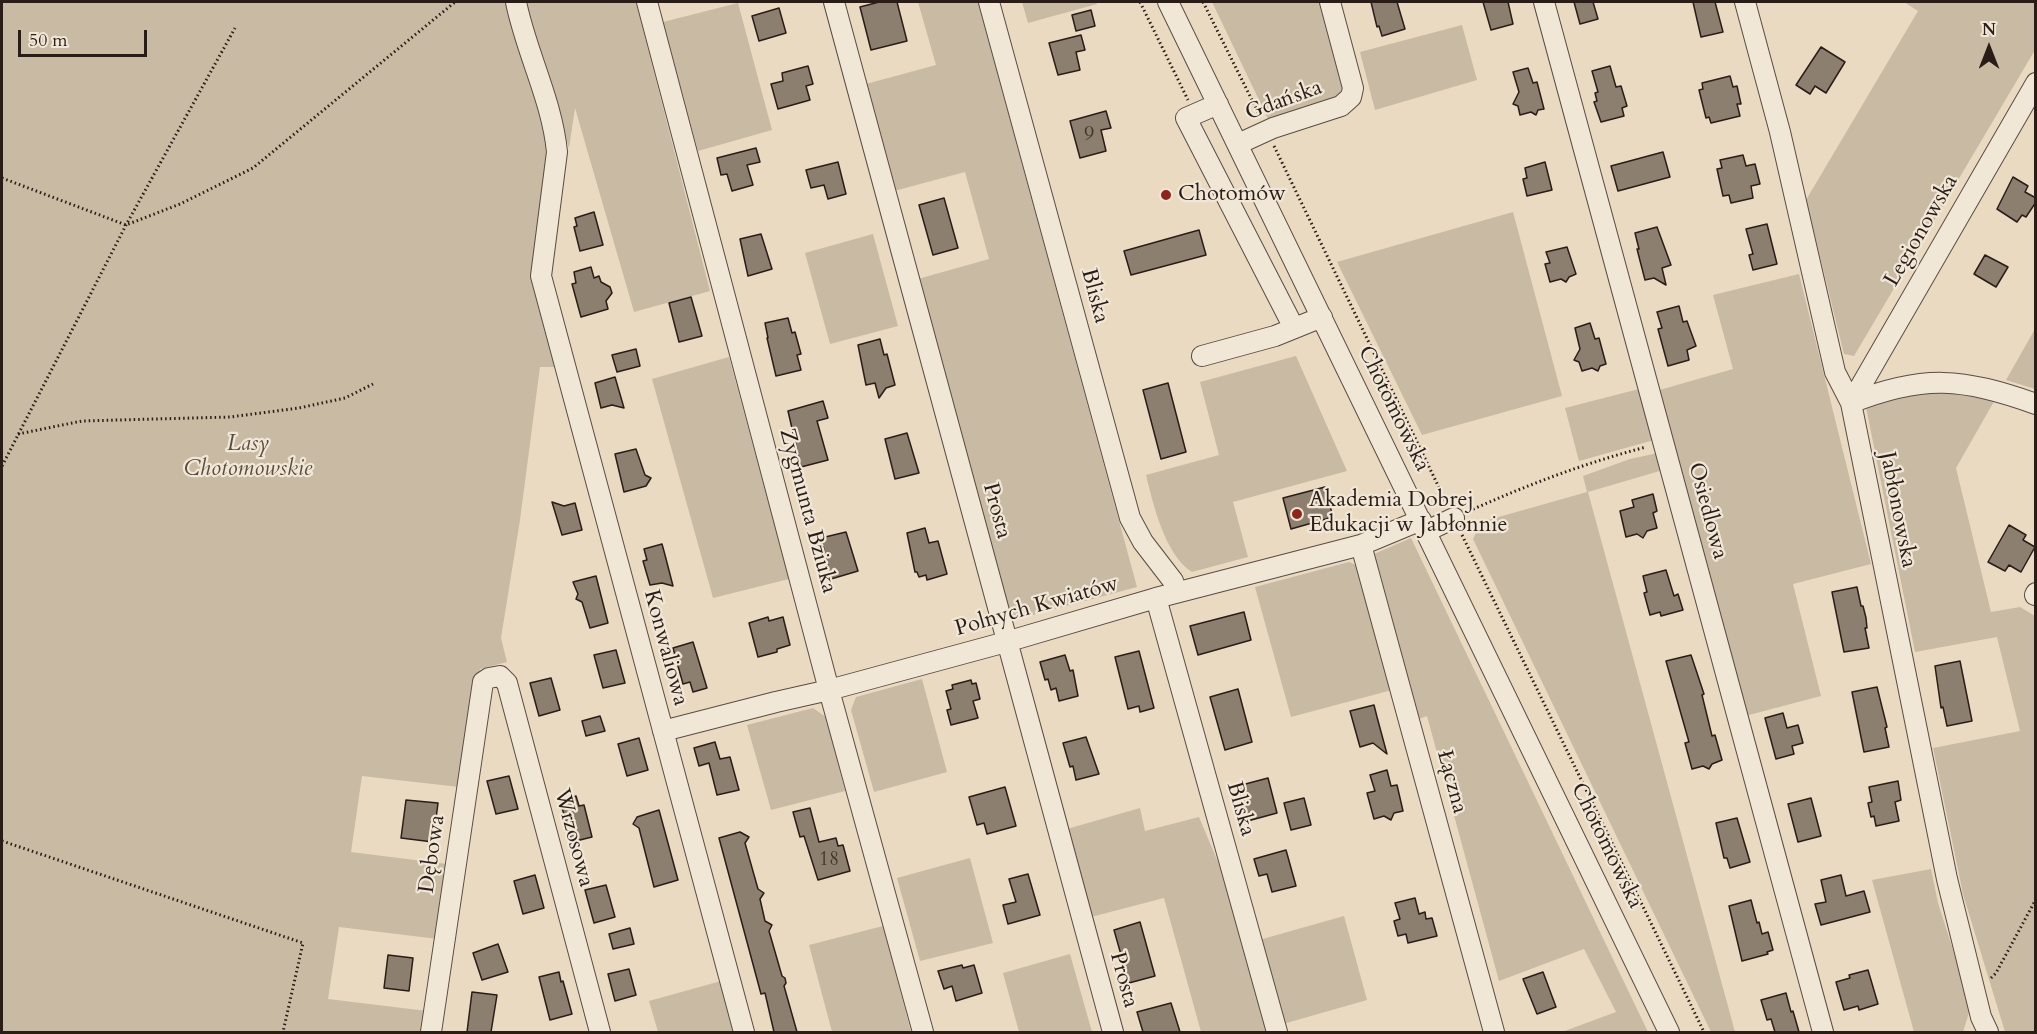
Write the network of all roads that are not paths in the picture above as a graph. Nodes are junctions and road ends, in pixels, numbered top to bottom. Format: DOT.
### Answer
graph roads {
  1 [pos="516,2"];
  2 [pos="647,2"];
  3 [pos="834,2"];
  4 [pos="989,2"];
  5 [pos="1168,2"];
  6 [pos="1330,2"];
  7 [pos="1544,2"];
  8 [pos="1745,2"];
  9 [pos="2036,83"];
  10 [pos="1218,104"];
  11 [pos="1238,144"];
  12 [pos="1322,317"];
  13 [pos="1294,328"];
  14 [pos="1202,356"];
  15 [pos="1851,403"];
  16 [pos="2036,404"];
  17 [pos="1454,518"];
  18 [pos="1424,526"];
  19 [pos="1361,545"];
  20 [pos="1177,592"];
  21 [pos="1156,598"];
  22 [pos="1006,642"];
  23 [pos="483,682"];
  24 [pos="830,690"];
  25 [pos="663,731"];
  26 [pos="1980,1027"];
  27 [pos="430,1032"];
  28 [pos="600,1032"];
  29 [pos="744,1032"];
  30 [pos="923,1032"];
  31 [pos="1113,1032"];
  32 [pos="1277,1032"];
  33 [pos="1494,1032"];
  34 [pos="1669,1032"];
  35 [pos="1823,1032"];
  1 -- 25 [label="street, Konwaliowa"];
  2 -- 24 [label="street, Zygmunta Bziuka"];
  3 -- 22 [label="street, Prosta"];
  4 -- 20 [label="street, Bliska"];
  5 -- 10 [label="street, Chotomowska"];
  6 -- 11 [label="street, Gdańska"];
  7 -- 35 [label="street, Osiedlowa"];
  8 -- 15 [label="street, Jabłonowska"];
  9 -- 15 [label="street, Legionowska"];
  10 -- 11 [label="street, Chotomowska"];
  10 -- 13 [label="street"];
  11 -- 12 [label="street, Chotomowska"];
  12 -- 13 [label="street"];
  12 -- 18 [label="street, Chotomowska"];
  13 -- 14 [label="street"];
  15 -- 16 [label="street"];
  15 -- 26 [label="street, Jabłonowska"];
  17 -- 18 [label="street, Polnych Kwiatów"];
  18 -- 19 [label="street, Polnych Kwiatów"];
  18 -- 34 [label="street, Chotomowska"];
  19 -- 20 [label="street, Polnych Kwiatów"];
  19 -- 33 [label="street, Łączna"];
  20 -- 21 [label="street, Polnych Kwiatów"];
  21 -- 22 [label="street, Polnych Kwiatów"];
  21 -- 32 [label="street, Bliska"];
  22 -- 24 [label="street, Polnych Kwiatów"];
  22 -- 31 [label="street, Prosta"];
  23 -- 27 [label="street, Dębowa"];
  23 -- 28 [label="street, Wrzosowa"];
  24 -- 25 [label="street, Polnych Kwiatów"];
  24 -- 30 [label="street, Zygmunta Bziuka"];
  25 -- 29 [label="street, Konwaliowa"];
}
